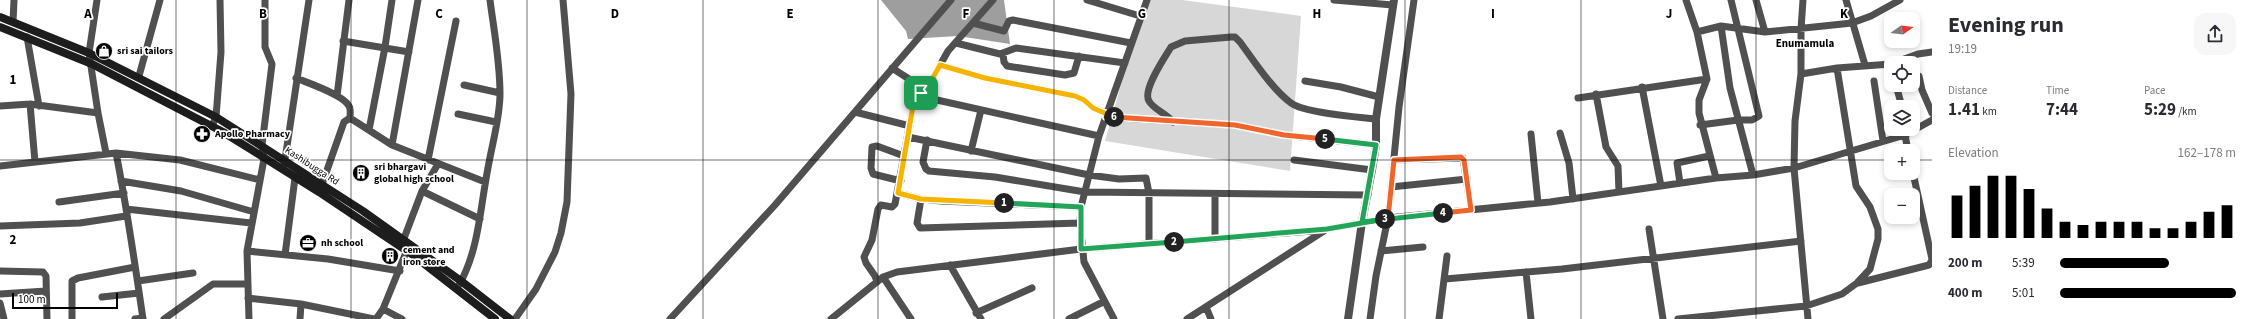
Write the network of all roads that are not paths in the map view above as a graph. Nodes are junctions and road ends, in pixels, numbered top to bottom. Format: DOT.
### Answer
graph roads {
  1 [pos="14,0"];
  2 [pos="97,0"];
  3 [pos="160,0"];
  4 [pos="220,0"];
  5 [pos="265,0"];
  6 [pos="309,0"];
  7 [pos="349,0"];
  8 [pos="392,0"];
  9 [pos="418,0"];
  10 [pos="490,0"];
  11 [pos="563,0"];
  12 [pos="951,0"];
  13 [pos="993,0"];
  14 [pos="1087,0"];
  15 [pos="1147,0"];
  16 [pos="1334,0"];
  17 [pos="1342,0"];
  18 [pos="1414,0"];
  19 [pos="1686,0"];
  20 [pos="1731,0"];
  21 [pos="1756,0"];
  22 [pos="1803,0"];
  23 [pos="1846,0"];
  24 [pos="1900,0"];
  25 [pos="1394,2"];
  26 [pos="1140,16"];
  27 [pos="0,17"];
  28 [pos="456,21"];
  29 [pos="14,22"];
  30 [pos="973,23"];
  31 [pos="1852,23"];
  32 [pos="1721,26"];
  33 [pos="0,27"];
  34 [pos="1738,28"];
  35 [pos="1801,29"];
  36 [pos="1697,32"];
  37 [pos="1765,32"];
  38 [pos="27,38"];
  39 [pos="343,41"];
  40 [pos="956,43"];
  41 [pos="1131,44"];
  42 [pos="385,47"];
  43 [pos="409,52"];
  44 [pos="1932,52"];
  45 [pos="90,53"];
  46 [pos="1003,54"];
  47 [pos="1079,56"];
  48 [pos="1913,56"];
  49 [pos="1125,63"];
  50 [pos="92,64"];
  51 [pos="1884,64"];
  52 [pos="940,65"];
  53 [pos="1865,65"];
  54 [pos="892,68"];
  55 [pos="1837,68"];
  56 [pos="1801,74"];
  57 [pos="139,76"];
  58 [pos="296,78"];
  59 [pos="1707,78"];
  60 [pos="1305,81"];
  61 [pos="1920,81"];
  62 [pos="1874,82"];
  63 [pos="464,85"];
  64 [pos="1642,87"];
  65 [pos="923,92"];
  66 [pos="500,93"];
  67 [pos="1596,94"];
  68 [pos="336,96"];
  69 [pos="1379,97"];
  70 [pos="1578,98"];
  71 [pos="30,104"];
  72 [pos="0,106"];
  73 [pos="39,106"];
  74 [pos="981,110"];
  75 [pos="855,112"];
  76 [pos="1932,112"];
  77 [pos="98,113"];
  78 [pos="458,114"];
  79 [pos="1107,115"];
  80 [pos="216,117"];
  81 [pos="350,118"];
  82 [pos="1376,119"];
  83 [pos="1738,120"];
  84 [pos="1932,120"];
  85 [pos="496,122"];
  86 [pos="1173,122"];
  87 [pos="1700,125"];
  88 [pos="212,126"];
  89 [pos="910,126"];
  90 [pos="1920,126"];
  91 [pos="369,130"];
  92 [pos="1560,133"];
  93 [pos="1531,134"];
  94 [pos="1100,136"];
  95 [pos="1897,136"];
  96 [pos="908,137"];
  97 [pos="927,140"];
  98 [pos="1883,141"];
  99 [pos="262,145"];
  100 [pos="392,145"];
  101 [pos="1376,145"];
  102 [pos="971,151"];
  103 [pos="1849,152"];
  104 [pos="106,153"];
  105 [pos="116,153"];
  106 [pos="904,156"];
  107 [pos="1709,156"];
  108 [pos="264,159"];
  109 [pos="285,160"];
  110 [pos="428,160"];
  111 [pos="1294,160"];
  112 [pos="1394,160"];
  113 [pos="35,162"];
  114 [pos="438,164"];
  115 [pos="0,166"];
  116 [pos="1794,168"];
  117 [pos="282,170"];
  118 [pos="1372,170"];
  119 [pos="1089,175"];
  120 [pos="1753,175"];
  121 [pos="295,178"];
  122 [pos="1716,178"];
  123 [pos="1467,179"];
  124 [pos="121,180"];
  125 [pos="260,180"];
  126 [pos="1915,180"];
  127 [pos="901,181"];
  128 [pos="485,182"];
  129 [pos="1680,183"];
  130 [pos="1661,186"];
  131 [pos="1391,187"];
  132 [pos="321,188"];
  133 [pos="422,191"];
  134 [pos="124,192"];
  135 [pos="1085,192"];
  136 [pos="1619,192"];
  137 [pos="898,193"];
  138 [pos="1148,193"];
  139 [pos="1215,194"];
  140 [pos="1368,195"];
  141 [pos="921,199"];
  142 [pos="1573,199"];
  143 [pos="58,202"];
  144 [pos="1538,203"];
  145 [pos="1081,207"];
  146 [pos="1471,210"];
  147 [pos="126,212"];
  148 [pos="254,212"];
  149 [pos="1388,218"];
  150 [pos="480,219"];
  151 [pos="1362,222"];
  152 [pos="251,223"];
  153 [pos="1080,223"];
  154 [pos="0,226"];
  155 [pos="1327,229"];
  156 [pos="1649,229"];
  157 [pos="1215,239"];
  158 [pos="1801,241"];
  159 [pos="1149,244"];
  160 [pos="406,246"];
  161 [pos="1423,247"];
  162 [pos="1081,249"];
  163 [pos="247,251"];
  164 [pos="1381,251"];
  165 [pos="285,255"];
  166 [pos="1447,256"];
  167 [pos="1654,258"];
  168 [pos="1932,259"];
  169 [pos="950,265"];
  170 [pos="135,267"];
  171 [pos="0,271"];
  172 [pos="400,271"];
  173 [pos="1526,272"];
  174 [pos="193,273"];
  175 [pos="884,277"];
  176 [pos="1445,279"];
  177 [pos="138,281"];
  178 [pos="461,281"];
  179 [pos="878,282"];
  180 [pos="1857,283"];
  181 [pos="248,284"];
  182 [pos="1032,288"];
  183 [pos="457,289"];
  184 [pos="46,292"];
  185 [pos="139,293"];
  186 [pos="0,294"];
  187 [pos="102,297"];
  188 [pos="248,298"];
  189 [pos="1103,302"];
  190 [pos="0,303"];
  191 [pos="301,304"];
  192 [pos="1806,306"];
  193 [pos="1206,307"];
  194 [pos="383,309"];
  195 [pos="978,316"];
  196 [pos="4,319"];
  197 [pos="45,319"];
  198 [pos="72,319"];
  199 [pos="135,319"];
  200 [pos="143,319"];
  201 [pos="164,319"];
  202 [pos="248,319"];
  203 [pos="300,319"];
  204 [pos="375,319"];
  205 [pos="402,319"];
  206 [pos="495,319"];
  207 [pos="510,319"];
  208 [pos="515,319"];
  209 [pos="670,319"];
  210 [pos="831,319"];
  211 [pos="911,319"];
  212 [pos="1069,319"];
  213 [pos="1114,319"];
  214 [pos="1187,319"];
  215 [pos="1211,319"];
  216 [pos="1348,319"];
  217 [pos="1370,319"];
  218 [pos="1439,319"];
  219 [pos="1530,319"];
  220 [pos="1663,319"];
  221 [pos="1678,319"];
  222 [pos="1808,319"];
  1 -- 29 [label="street"];
  2 -- 45 [label="street"];
  3 -- 57 [label="street"];
  4 -- 80 [label="street"];
  5 -- 99 [label="street"];
  6 -- 58 [label="street"];
  7 -- 39 [label="street"];
  8 -- 42 [label="street"];
  9 -- 43 [label="street"];
  10 -- 66 [label="street"];
  11 -- 208 [label="street"];
  12 -- 54 [label="street"];
  13 -- 30 [label="street"];
  14 -- 26 [label="street"];
  15 -- 26 [label="street"];
  16 -- 17 [label="street"];
  17 -- 25 [label="street"];
  18 -- 112 [label="street"];
  19 -- 36 [label="street"];
  20 -- 34 [label="street"];
  21 -- 37 [label="street"];
  22 -- 35 [label="street"];
  23 -- 31 [label="street"];
  24 -- 31 [label="street"];
  25 -- 69 [label="street"];
  26 -- 41 [label="street"];
  27 -- 29 [label="main road, Kashibugga Rd"];
  28 -- 110 [label="street"];
  29 -- 45 [label="main road, Kashibugga Rd"];
  30 -- 40 [label="street"];
  30 -- 41 [label="street"];
  31 -- 35 [label="street"];
  31 -- 53 [label="street"];
  32 -- 34 [label="street"];
  32 -- 36 [label="street"];
  32 -- 83 [label="street"];
  33 -- 38 [label="main road, Kashibugga Rd"];
  34 -- 37 [label="street"];
  34 -- 83 [label="street"];
  35 -- 37 [label="street"];
  35 -- 56 [label="street"];
  36 -- 59 [label="street"];
  38 -- 50 [label="main road, Kashibugga Rd"];
  38 -- 73 [label="street"];
  39 -- 42 [label="street"];
  39 -- 68 [label="street"];
  40 -- 46 [label="street"];
  40 -- 52 [label="street"];
  41 -- 49 [label="street"];
  42 -- 43 [label="street"];
  42 -- 91 [label="street"];
  43 -- 100 [label="street"];
  44 -- 48 [label="street"];
  45 -- 50 [label="street"];
  45 -- 57 [label="main road, Kashibugga Rd"];
  46 -- 47 [label="street"];
  46 -- 47 [label="street"];
  47 -- 49 [label="street"];
  49 -- 79 [label="street"];
  50 -- 77 [label="street"];
  50 -- 88 [label="main road, Kashibugga Rd"];
  51 -- 53 [label="street"];
  52 -- 65 [label="street"];
  52 -- 79 [label="street"];
  53 -- 55 [label="street"];
  54 -- 65 [label="street"];
  54 -- 75 [label="street"];
  55 -- 56 [label="street"];
  55 -- 103 [label="street"];
  56 -- 116 [label="street"];
  57 -- 80 [label="main road, Kashibugga Rd"];
  58 -- 68 [label="street"];
  58 -- 109 [label="street"];
  59 -- 64 [label="street"];
  59 -- 87 [label="street"];
  60 -- 69 [label="street"];
  61 -- 76 [label="street"];
  62 -- 98 [label="street"];
  63 -- 66 [label="street"];
  64 -- 67 [label="street"];
  64 -- 130 [label="street"];
  65 -- 74 [label="street"];
  65 -- 89 [label="street"];
  66 -- 85 [label="street"];
  67 -- 70 [label="street"];
  67 -- 136 [label="street"];
  68 -- 81 [label="street"];
  69 -- 82 [label="street"];
  71 -- 72 [label="street"];
  71 -- 73 [label="street"];
  71 -- 113 [label="street"];
  73 -- 77 [label="street"];
  74 -- 94 [label="street"];
  74 -- 102 [label="street"];
  75 -- 89 [label="street"];
  75 -- 209 [label="street"];
  77 -- 104 [label="street"];
  78 -- 85 [label="street"];
  79 -- 86 [label="street"];
  79 -- 94 [label="street"];
  80 -- 88 [label="street"];
  80 -- 99 [label="main road, Kashibugga Rd"];
  81 -- 91 [label="street"];
  81 -- 132 [label="street"];
  82 -- 86 [label="street"];
  82 -- 101 [label="street"];
  83 -- 87 [label="street"];
  83 -- 120 [label="street"];
  84 -- 90 [label="street"];
  85 -- 128 [label="street"];
  86 -- 101 [label="street"];
  87 -- 107 [label="street"];
  88 -- 108 [label="main road, Kashibugga Rd"];
  89 -- 96 [label="street"];
  91 -- 100 [label="street"];
  92 -- 142 [label="street"];
  93 -- 144 [label="street"];
  94 -- 119 [label="street"];
  95 -- 98 [label="street"];
  96 -- 97 [label="street"];
  96 -- 106 [label="street"];
  97 -- 102 [label="street"];
  97 -- 135 [label="street"];
  98 -- 103 [label="street"];
  99 -- 108 [label="street"];
  99 -- 109 [label="main road, Kashibugga Rd"];
  100 -- 110 [label="street"];
  101 -- 118 [label="street"];
  102 -- 119 [label="street"];
  103 -- 116 [label="street"];
  103 -- 180 [label="street"];
  104 -- 105 [label="street"];
  104 -- 113 [label="street"];
  105 -- 124 [label="street"];
  105 -- 125 [label="street"];
  106 -- 127 [label="street"];
  106 -- 127 [label="street"];
  107 -- 122 [label="street"];
  107 -- 129 [label="street"];
  108 -- 117 [label="main road, Kashibugga Rd"];
  108 -- 125 [label="street"];
  109 -- 117 [label="street"];
  109 -- 132 [label="main road, Kashibugga Rd"];
  110 -- 114 [label="street"];
  111 -- 118 [label="street"];
  112 -- 123 [label="street"];
  112 -- 131 [label="street"];
  113 -- 115 [label="street"];
  114 -- 128 [label="street"];
  114 -- 133 [label="street"];
  116 -- 120 [label="street"];
  116 -- 158 [label="street"];
  117 -- 121 [label="main road, Kashibugga Rd"];
  118 -- 140 [label="street"];
  119 -- 135 [label="street"];
  119 -- 138 [label="street"];
  120 -- 122 [label="street"];
  121 -- 132 [label="main road, Kashibugga Rd"];
  121 -- 165 [label="street"];
  122 -- 129 [label="street"];
  123 -- 131 [label="street"];
  123 -- 146 [label="street"];
  124 -- 134 [label="street"];
  124 -- 148 [label="street"];
  125 -- 148 [label="street"];
  126 -- 168 [label="street"];
  127 -- 137 [label="street"];
  128 -- 150 [label="street"];
  129 -- 130 [label="street"];
  130 -- 136 [label="street"];
  131 -- 149 [label="street"];
  132 -- 160 [label="main road, Kashibugga Rd"];
  133 -- 150 [label="street"];
  133 -- 160 [label="street"];
  134 -- 143 [label="street"];
  134 -- 147 [label="street"];
  135 -- 138 [label="street"];
  135 -- 145 [label="street"];
  136 -- 142 [label="street"];
  137 -- 141 [label="street"];
  137 -- 179 [label="street"];
  138 -- 139 [label="street"];
  138 -- 159 [label="street"];
  139 -- 140 [label="street"];
  139 -- 157 [label="street"];
  140 -- 151 [label="street"];
  141 -- 145 [label="street"];
  141 -- 153 [label="street"];
  142 -- 144 [label="street"];
  144 -- 146 [label="street"];
  145 -- 153 [label="street"];
  146 -- 149 [label="street"];
  147 -- 152 [label="street"];
  147 -- 154 [label="street"];
  147 -- 170 [label="street"];
  148 -- 152 [label="street"];
  149 -- 151 [label="street"];
  149 -- 164 [label="street"];
  150 -- 178 [label="street"];
  151 -- 155 [label="street"];
  151 -- 216 [label="street"];
  152 -- 163 [label="street"];
  153 -- 162 [label="street"];
  155 -- 157 [label="street"];
  155 -- 193 [label="street"];
  156 -- 167 [label="street"];
  157 -- 159 [label="street"];
  158 -- 167 [label="street"];
  158 -- 192 [label="street"];
  159 -- 162 [label="street"];
  160 -- 172 [label="street"];
  160 -- 178 [label="main road, Kashibugga Rd"];
  160 -- 183 [label="main road, Kashibugga Rd"];
  161 -- 164 [label="street"];
  162 -- 169 [label="street"];
  162 -- 189 [label="street"];
  163 -- 165 [label="street"];
  163 -- 181 [label="street"];
  164 -- 217 [label="street"];
  165 -- 172 [label="street"];
  166 -- 176 [label="street"];
  167 -- 173 [label="street"];
  167 -- 220 [label="street"];
  168 -- 180 [label="street"];
  169 -- 175 [label="street"];
  169 -- 195 [label="street"];
  170 -- 177 [label="street"];
  170 -- 198 [label="street"];
  171 -- 184 [label="street"];
  172 -- 194 [label="street"];
  173 -- 176 [label="street"];
  173 -- 219 [label="street"];
  174 -- 177 [label="street"];
  175 -- 179 [label="street"];
  175 -- 211 [label="street"];
  176 -- 218 [label="street"];
  177 -- 185 [label="street"];
  178 -- 183 [label="street"];
  178 -- 207 [label="main road, Kashibugga Rd"];
  179 -- 210 [label="street"];
  180 -- 192 [label="street"];
  181 -- 188 [label="street"];
  181 -- 201 [label="street"];
  182 -- 195 [label="street"];
  183 -- 206 [label="main road, Kashibugga Rd"];
  184 -- 186 [label="street"];
  184 -- 197 [label="street"];
  185 -- 187 [label="street"];
  185 -- 200 [label="street"];
  188 -- 191 [label="street"];
  188 -- 202 [label="street"];
  189 -- 212 [label="street"];
  189 -- 213 [label="street"];
  190 -- 196 [label="street"];
  191 -- 203 [label="street"];
  191 -- 204 [label="street"];
  192 -- 221 [label="street"];
  192 -- 222 [label="street"];
  193 -- 214 [label="street"];
  193 -- 215 [label="street"];
  194 -- 204 [label="street"];
  194 -- 205 [label="street"];
  199 -- 200 [label="street"];
}
